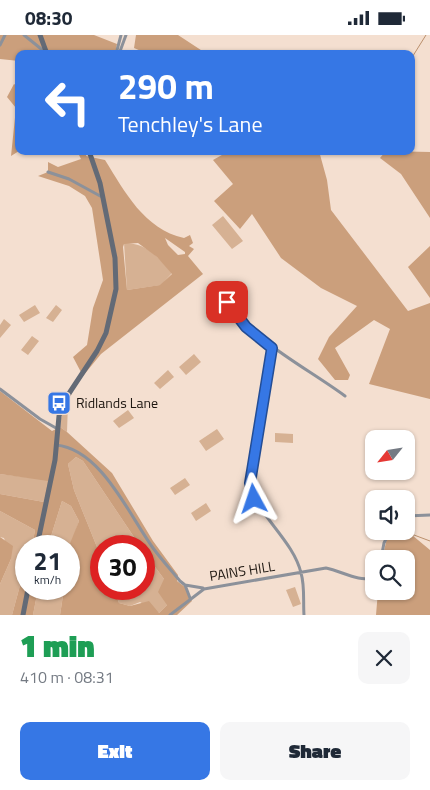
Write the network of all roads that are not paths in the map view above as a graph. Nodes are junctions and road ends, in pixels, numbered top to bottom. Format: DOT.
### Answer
graph roads {
  1 [pos="5,35"];
  2 [pos="24,35"];
  3 [pos="40,35"];
  4 [pos="120,35"];
  5 [pos="126,35"];
  6 [pos="0,45"];
  7 [pos="42,50"];
  8 [pos="46,50"];
  9 [pos="118,50"];
  10 [pos="119,50"];
  11 [pos="90,155"];
  12 [pos="48,172"];
  13 [pos="103,198"];
  14 [pos="227,302"];
  15 [pos="272,348"];
  16 [pos="0,389"];
  17 [pos="345,396"];
  18 [pos="56,428"];
  19 [pos="56,445"];
  20 [pos="430,515"];
  21 [pos="415,516"];
  22 [pos="39,535"];
  23 [pos="301,572"];
  24 [pos="365,578"];
  25 [pos="185,585"];
  26 [pos="204,589"];
  27 [pos="190,598"];
  28 [pos="26,600"];
  29 [pos="24,615"];
  30 [pos="170,615"];
  31 [pos="304,615"];
  1 -- 6 [label="street"];
  2 -- 7 [label="street"];
  3 -- 8 [label="main road"];
  4 -- 9 [label="street"];
  5 -- 10 [label="street"];
  11 -- 13 [label="main road"];
  12 -- 13 [label="street"];
  13 -- 18 [label="main road"];
  14 -- 15 [label="street"];
  15 -- 17 [label="street"];
  15 -- 23 [label="street"];
  16 -- 18 [label="street"];
  18 -- 19 [label="main road"];
  19 -- 22 [label="main road"];
  19 -- 25 [label="street"];
  20 -- 21 [label="street"];
  23 -- 24 [label="street, PAINS HILL"];
  23 -- 26 [label="street, PAINS HILL"];
  23 -- 31 [label="street"];
  25 -- 26 [label="street"];
  25 -- 27 [label="street"];
  26 -- 27 [label="street, PAINS HILL"];
  27 -- 30 [label="street, PAINS HILL"];
  28 -- 29 [label="main road"];
}
